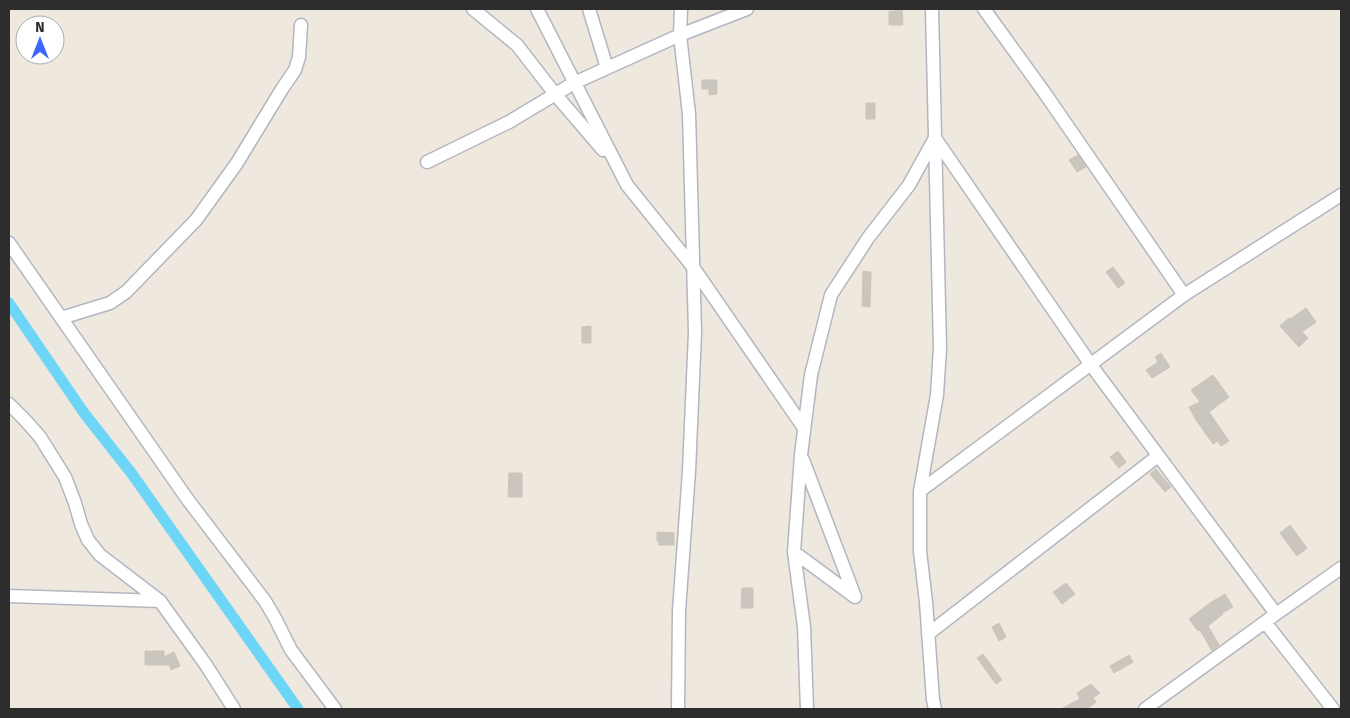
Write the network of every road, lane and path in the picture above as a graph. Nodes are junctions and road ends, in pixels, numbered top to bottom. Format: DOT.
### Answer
graph roads {
  1 [pos="473,9"];
  2 [pos="537,9"];
  3 [pos="589,9"];
  4 [pos="681,9"];
  5 [pos="746,9"];
  6 [pos="932,9"];
  7 [pos="984,9"];
  8 [pos="301,25"];
  9 [pos="680,35"];
  10 [pos="607,68"];
  11 [pos="574,83"];
  12 [pos="555,94"];
  13 [pos="935,138"];
  14 [pos="427,162"];
  15 [pos="618,167"];
  16 [pos="1341,195"];
  17 [pos="9,243"];
  18 [pos="693,267"];
  19 [pos="1184,295"];
  20 [pos="61,318"];
  21 [pos="1090,365"];
  22 [pos="9,404"];
  23 [pos="804,428"];
  24 [pos="801,455"];
  25 [pos="1158,456"];
  26 [pos="920,491"];
  27 [pos="794,552"];
  28 [pos="1341,568"];
  29 [pos="9,596"];
  30 [pos="160,601"];
  31 [pos="1276,614"];
  32 [pos="1266,622"];
  33 [pos="928,634"];
  34 [pos="234,709"];
  35 [pos="335,709"];
  36 [pos="678,709"];
  37 [pos="807,709"];
  38 [pos="936,709"];
  39 [pos="1145,709"];
  40 [pos="1333,709"];
  1 -- 12 [label="street"];
  2 -- 11 [label="street"];
  3 -- 10 [label="street"];
  4 -- 9 [label="street"];
  5 -- 9 [label="street"];
  6 -- 13 [label="street"];
  7 -- 19 [label="street"];
  8 -- 20 [label="street"];
  9 -- 10 [label="street"];
  9 -- 18 [label="street"];
  10 -- 11 [label="street"];
  11 -- 12 [label="street"];
  11 -- 15 [label="street"];
  12 -- 14 [label="street"];
  12 -- 15 [label="street"];
  13 -- 21 [label="street"];
  13 -- 23 [label="street"];
  13 -- 26 [label="street"];
  15 -- 18 [label="street"];
  16 -- 19 [label="street"];
  17 -- 20 [label="street"];
  18 -- 23 [label="street"];
  18 -- 36 [label="street"];
  19 -- 21 [label="street"];
  20 -- 35 [label="street"];
  21 -- 25 [label="street"];
  21 -- 26 [label="street"];
  22 -- 30 [label="street"];
  23 -- 24 [label="street"];
  24 -- 27 [label="street"];
  24 -- 27 [label="street"];
  25 -- 31 [label="street"];
  25 -- 33 [label="street"];
  26 -- 33 [label="street"];
  27 -- 37 [label="street"];
  28 -- 31 [label="street"];
  29 -- 30 [label="street"];
  30 -- 34 [label="street"];
  31 -- 32 [label="street"];
  32 -- 39 [label="street"];
  32 -- 40 [label="street"];
  33 -- 38 [label="street"];
}
